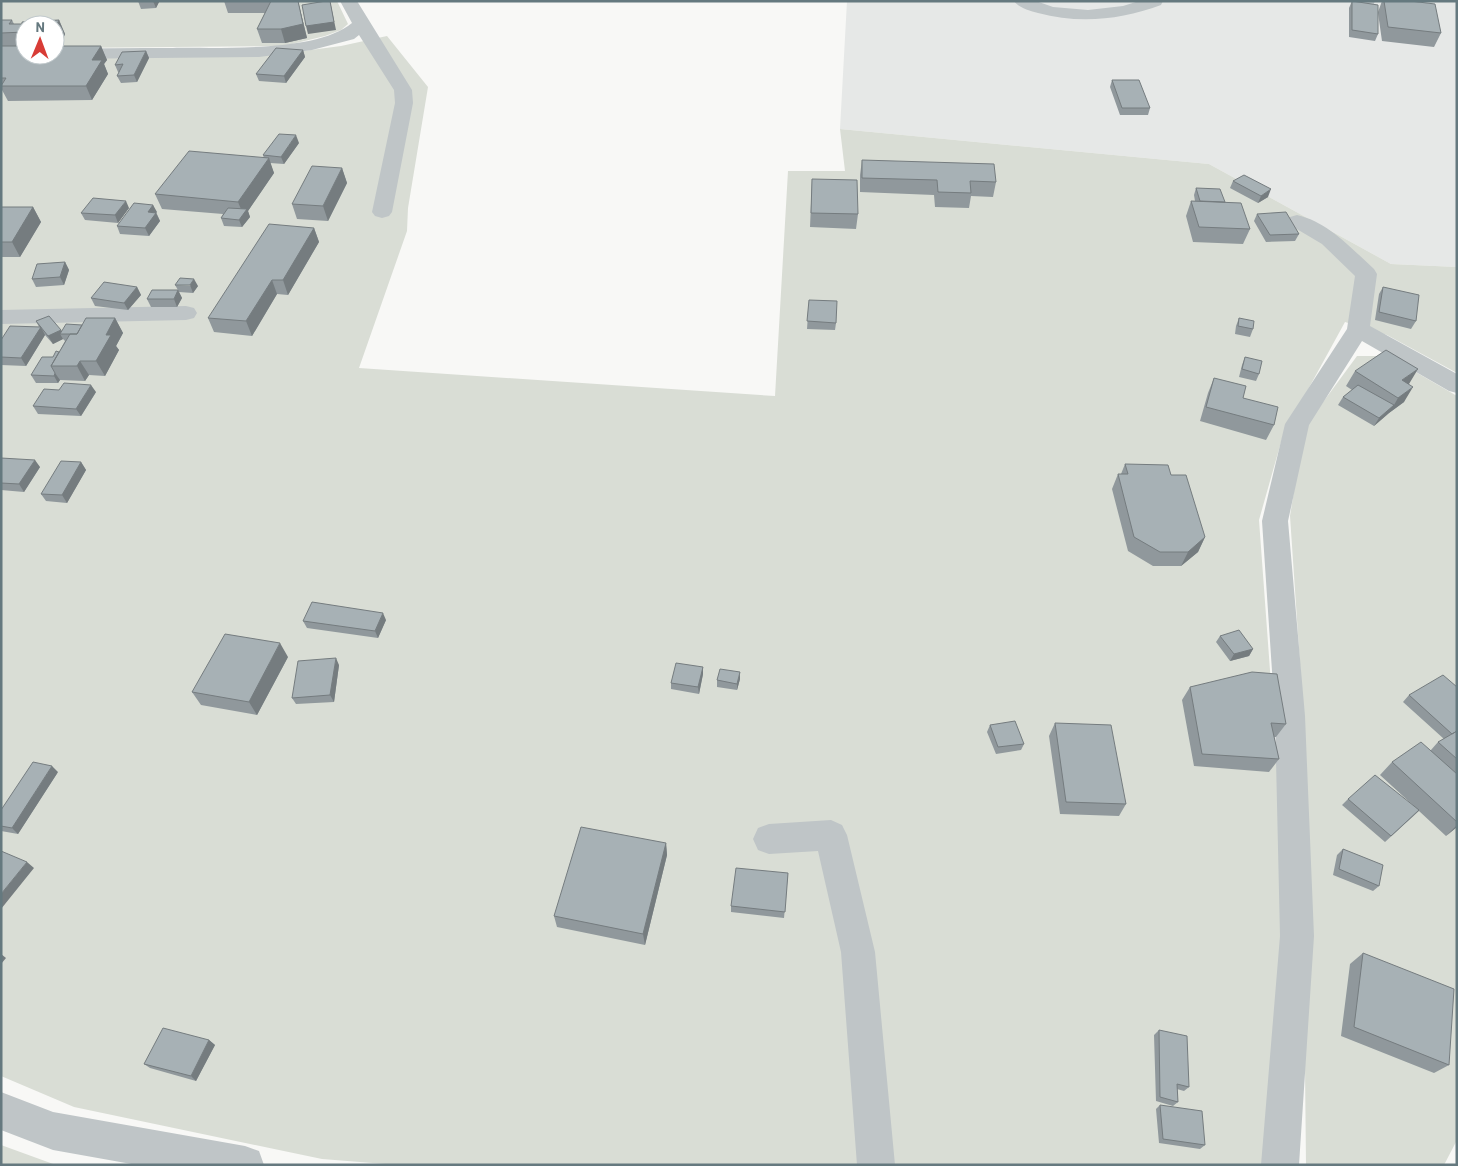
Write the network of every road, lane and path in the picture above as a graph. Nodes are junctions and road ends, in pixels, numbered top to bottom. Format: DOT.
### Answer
graph roads {
  1 [pos="348,1"];
  2 [pos="1022,1"];
  3 [pos="1154,1"];
  4 [pos="361,24"];
  5 [pos="65,54"];
  6 [pos="382,212"];
  7 [pos="1297,221"];
  8 [pos="186,313"];
  9 [pos="1,317"];
  10 [pos="1358,329"];
  11 [pos="1457,385"];
  12 [pos="769,839"];
  13 [pos="1,1111"];
  14 [pos="245,1165"];
  15 [pos="876,1165"];
  16 [pos="1280,1165"];
  1 -- 4 [label="street"];
  2 -- 3 [label="street"];
  4 -- 5 [label="street"];
  4 -- 6 [label="street"];
  7 -- 10 [label="street"];
  8 -- 9 [label="street"];
  10 -- 11 [label="street"];
  10 -- 16 [label="street"];
  12 -- 15 [label="street"];
  13 -- 14 [label="street"];
}
